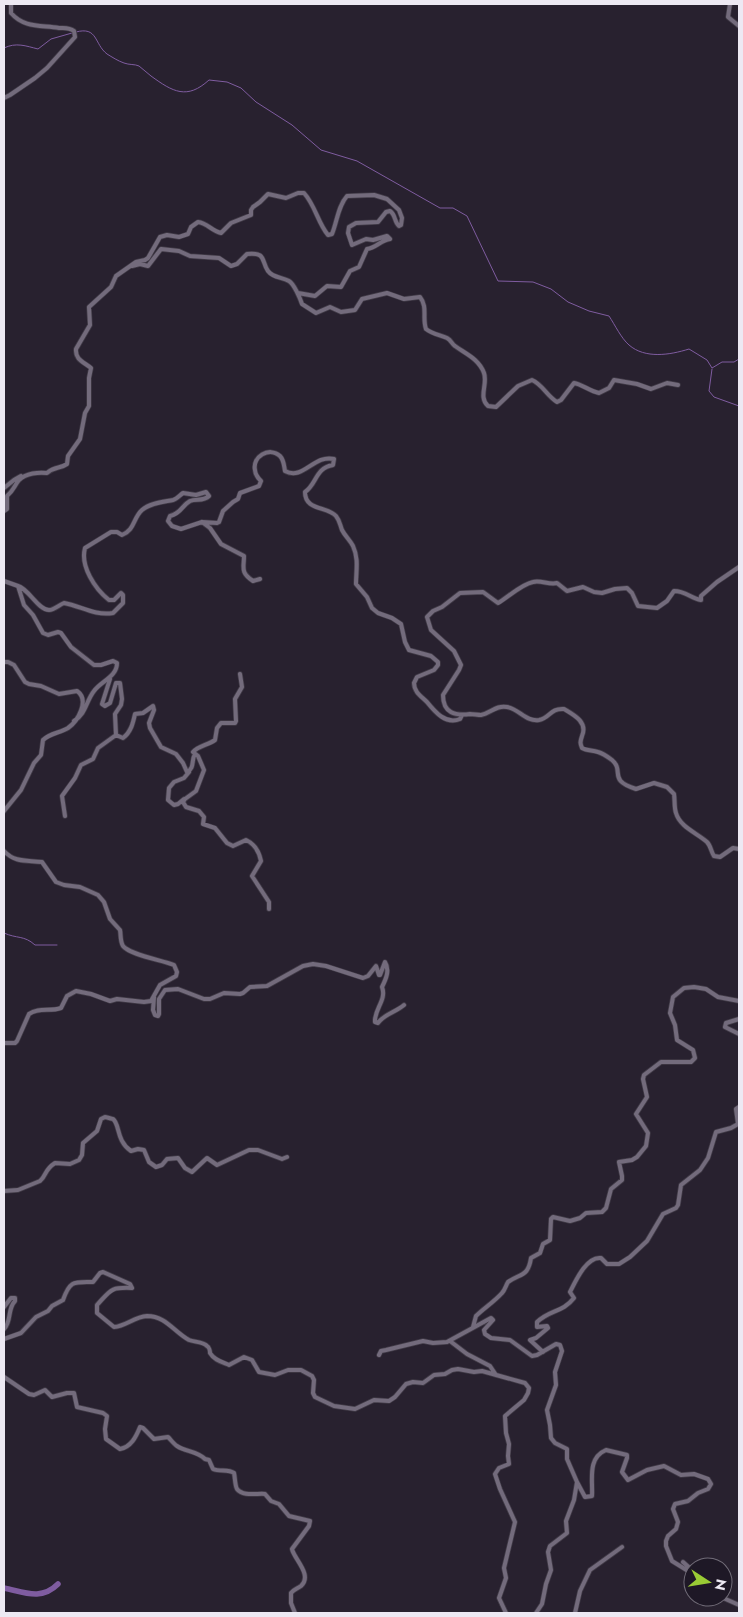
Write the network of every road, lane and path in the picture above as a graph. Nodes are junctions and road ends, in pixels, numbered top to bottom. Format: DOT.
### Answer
graph roads {
  1 [pos="11,4"];
  2 [pos="730,4"];
  3 [pos="739,26"];
  4 [pos="4,98"];
  5 [pos="130,266"];
  6 [pos="298,293"];
  7 [pos="678,385"];
  8 [pos="26,476"];
  9 [pos="4,488"];
  10 [pos="4,511"];
  11 [pos="202,522"];
  12 [pos="739,567"];
  13 [pos="260,579"];
  14 [pos="4,581"];
  15 [pos="18,586"];
  16 [pos="4,662"];
  17 [pos="240,674"];
  18 [pos="111,676"];
  19 [pos="462,715"];
  20 [pos="74,721"];
  21 [pos="116,735"];
  22 [pos="195,754"];
  23 [pos="189,772"];
  24 [pos="185,799"];
  25 [pos="4,811"];
  26 [pos="65,816"];
  27 [pos="739,849"];
  28 [pos="4,851"];
  29 [pos="269,909"];
  30 [pos="154,997"];
  31 [pos="739,1001"];
  32 [pos="404,1004"];
  33 [pos="739,1019"];
  34 [pos="739,1034"];
  35 [pos="4,1043"];
  36 [pos="739,1107"];
  37 [pos="286,1157"];
  38 [pos="4,1191"];
  39 [pos="4,1308"];
  40 [pos="473,1327"];
  41 [pos="4,1329"];
  42 [pos="4,1339"];
  43 [pos="450,1341"];
  44 [pos="543,1352"];
  45 [pos="379,1355"];
  46 [pos="496,1375"];
  47 [pos="4,1376"];
  48 [pos="577,1482"];
  49 [pos="622,1547"];
  50 [pos="683,1567"];
  51 [pos="295,1613"];
  52 [pos="506,1613"];
  53 [pos="536,1613"];
  54 [pos="575,1613"];
  1 -- 4 [label="street"];
  2 -- 3 [label="street"];
  5 -- 6 [label="street"];
  5 -- 6 [label="street"];
  5 -- 8 [label="street"];
  6 -- 7 [label="street"];
  8 -- 9 [label="street"];
  8 -- 10 [label="street"];
  11 -- 13 [label="street"];
  11 -- 15 [label="street"];
  11 -- 19 [label="street"];
  12 -- 19 [label="street"];
  14 -- 15 [label="street"];
  15 -- 18 [label="street"];
  16 -- 20 [label="street"];
  17 -- 22 [label="street"];
  18 -- 20 [label="street"];
  18 -- 21 [label="street"];
  19 -- 27 [label="street"];
  20 -- 25 [label="street"];
  21 -- 23 [label="street"];
  21 -- 26 [label="street"];
  22 -- 23 [label="street"];
  22 -- 24 [label="street"];
  23 -- 24 [label="street"];
  24 -- 29 [label="street"];
  28 -- 30 [label="street"];
  30 -- 32 [label="street"];
  30 -- 35 [label="street"];
  31 -- 40 [label="street"];
  33 -- 34 [label="street"];
  36 -- 44 [label="street"];
  37 -- 38 [label="street"];
  39 -- 41 [label="street"];
  40 -- 43 [label="street"];
  40 -- 44 [label="street"];
  42 -- 46 [label="street"];
  43 -- 45 [label="street"];
  43 -- 46 [label="street"];
  44 -- 48 [label="street"];
  46 -- 52 [label="street"];
  47 -- 51 [label="street"];
  48 -- 50 [label="street"];
  48 -- 53 [label="street"];
  49 -- 54 [label="street"];
}
